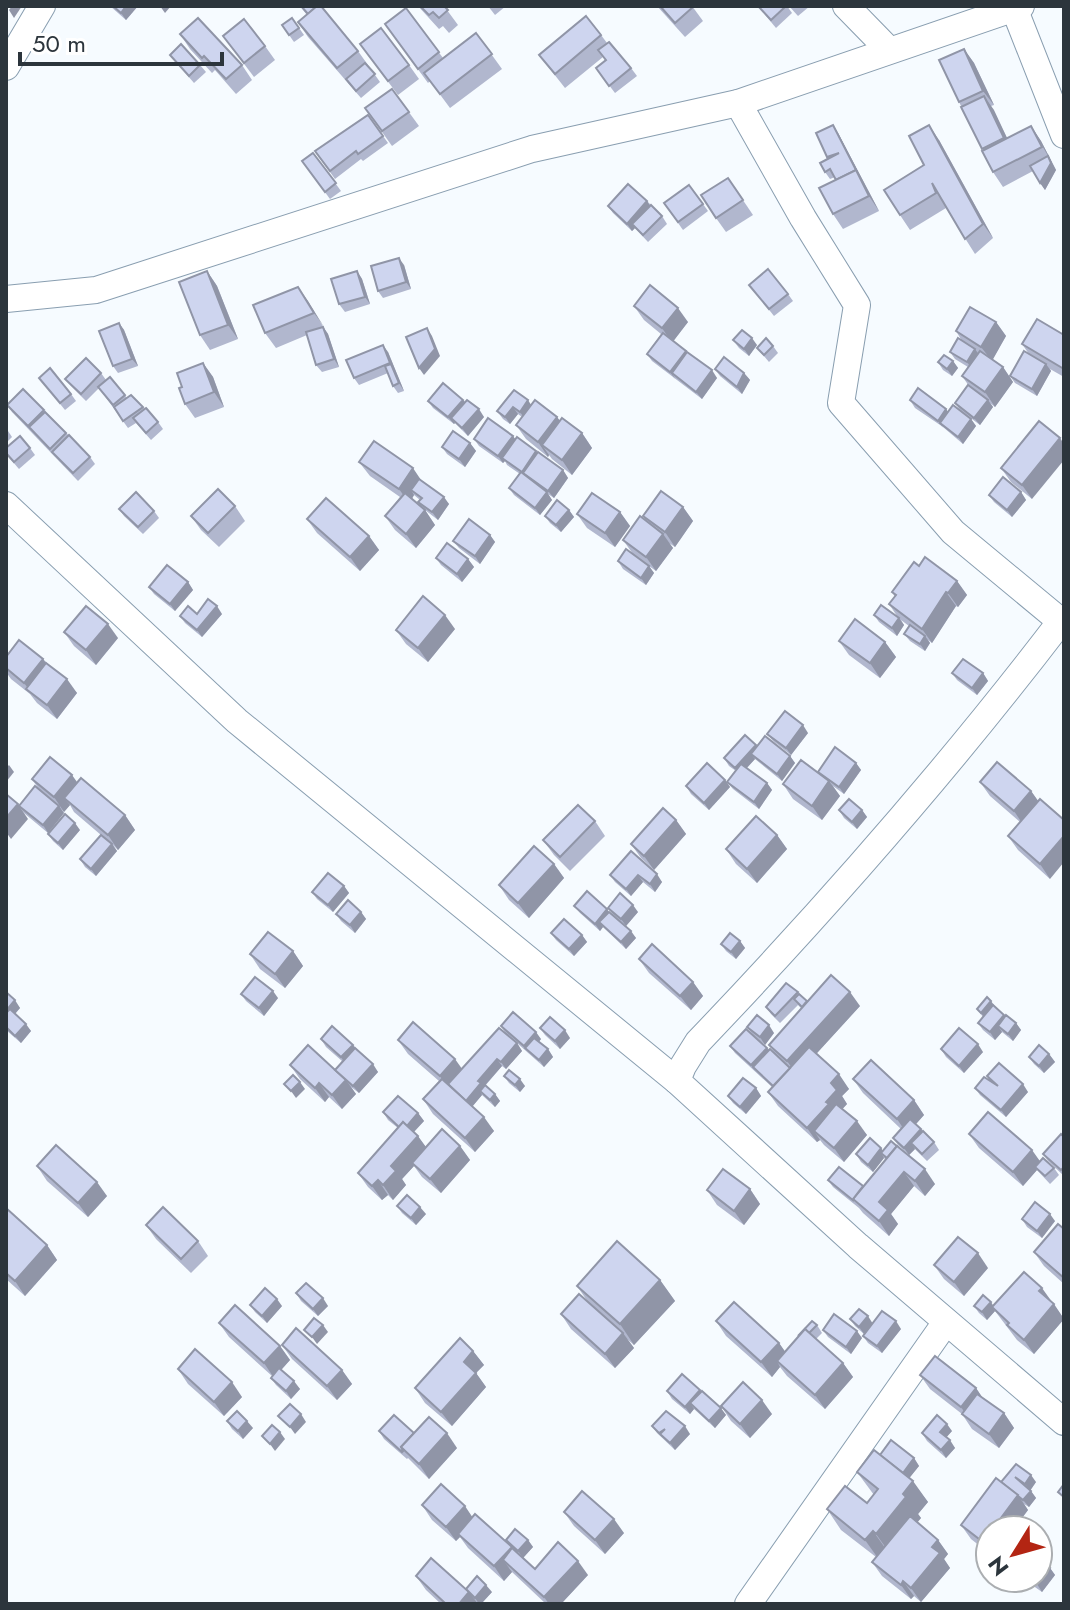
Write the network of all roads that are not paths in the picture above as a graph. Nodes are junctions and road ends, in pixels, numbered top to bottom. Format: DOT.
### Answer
graph roads {
  1 [pos="42,6"];
  2 [pos="846,6"];
  3 [pos="1018,7"];
  4 [pos="889,50"];
  5 [pos="6,67"];
  6 [pos="738,103"];
  7 [pos="1064,135"];
  8 [pos="6,299"];
  9 [pos="6,505"];
  10 [pos="1063,623"];
  11 [pos="677,1081"];
  12 [pos="946,1322"];
  13 [pos="1064,1422"];
  14 [pos="748,1604"];
  1 -- 5 [label="street"];
  2 -- 4 [label="street"];
  3 -- 4 [label="street"];
  3 -- 7 [label="street"];
  4 -- 6 [label="street"];
  6 -- 8 [label="street"];
  6 -- 10 [label="street"];
  9 -- 11 [label="street"];
  10 -- 11 [label="street"];
  11 -- 12 [label="street"];
  12 -- 13 [label="street"];
  12 -- 14 [label="street"];
}
